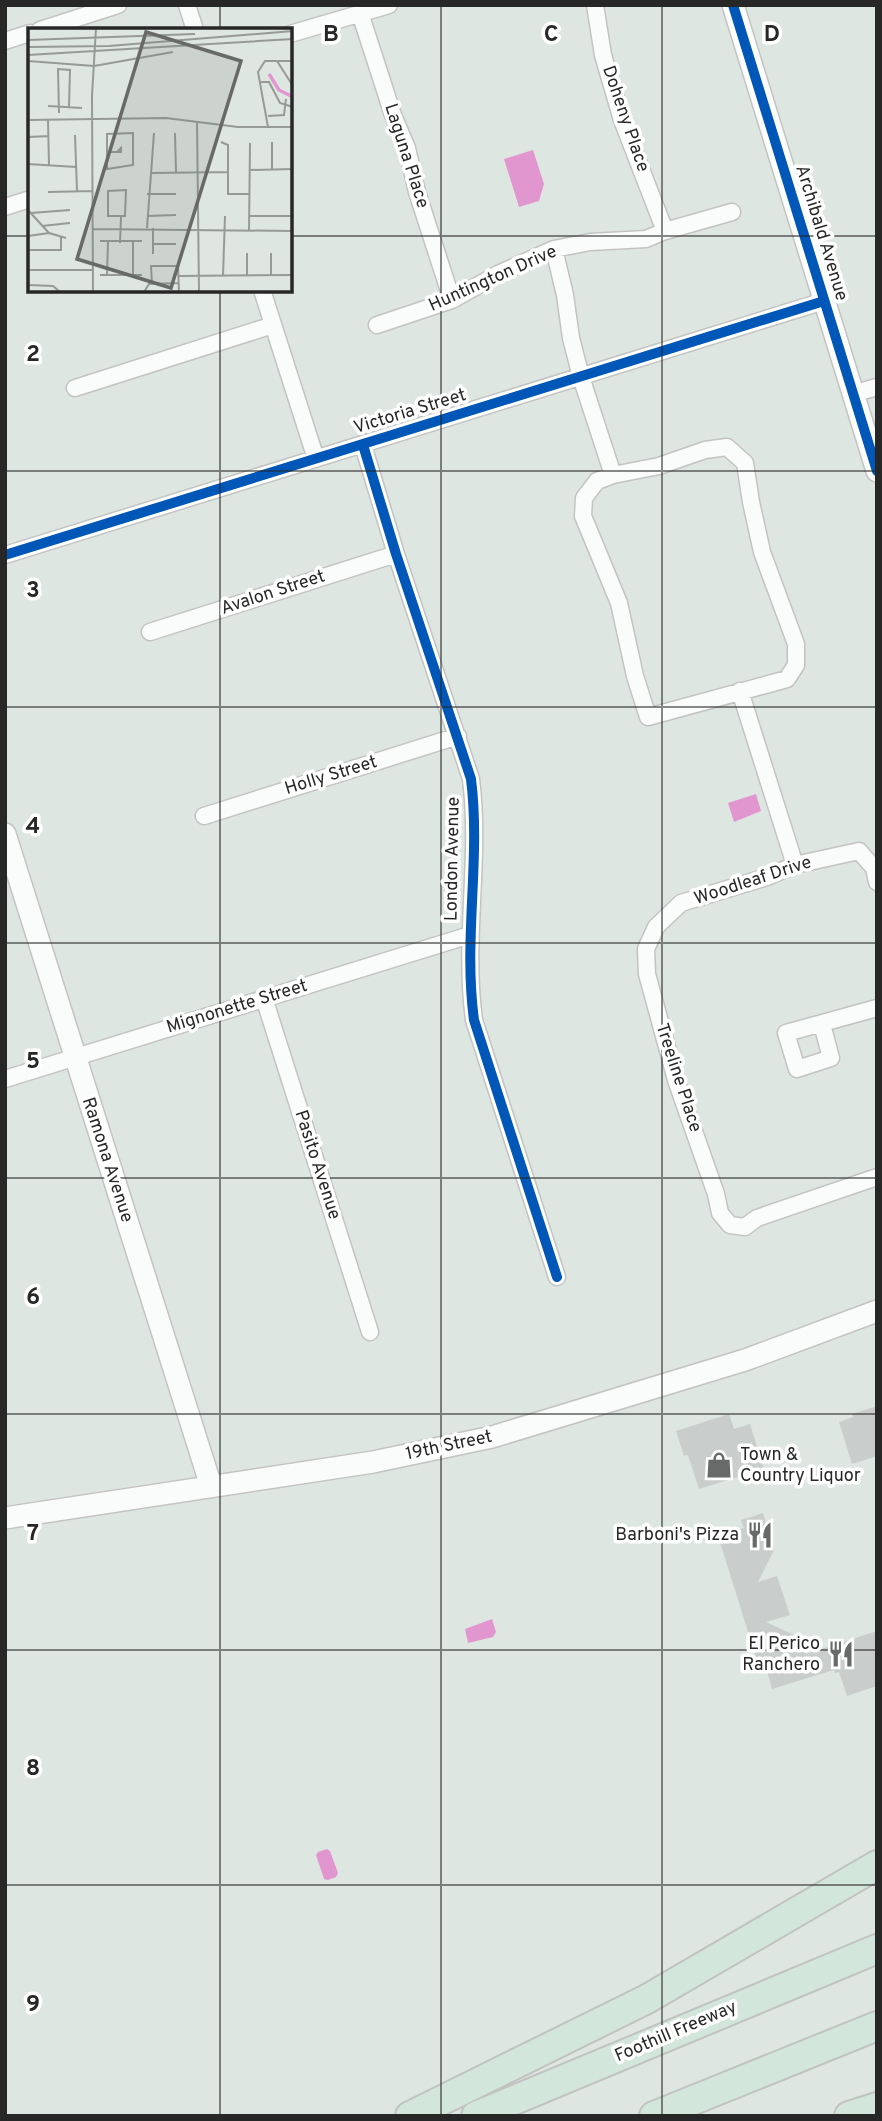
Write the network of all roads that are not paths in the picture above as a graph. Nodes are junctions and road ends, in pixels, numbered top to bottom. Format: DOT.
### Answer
graph roads {
  1 [pos="118,5"];
  2 [pos="187,5"];
  3 [pos="390,5"];
  4 [pos="595,5"];
  5 [pos="733,5"];
  6 [pos="360,13"];
  7 [pos="46,28"];
  8 [pos="194,28"];
  9 [pos="292,33"];
  10 [pos="28,34"];
  11 [pos="5,41"];
  12 [pos="28,200"];
  13 [pos="5,207"];
  14 [pos="732,212"];
  15 [pos="666,231"];
  16 [pos="554,250"];
  17 [pos="263,292"];
  18 [pos="452,300"];
  19 [pos="824,301"];
  20 [pos="273,325"];
  21 [pos="377,325"];
  22 [pos="581,377"];
  23 [pos="877,387"];
  24 [pos="75,388"];
  25 [pos="852,394"];
  26 [pos="870,428"];
  27 [pos="363,445"];
  28 [pos="317,459"];
  29 [pos="877,471"];
  30 [pos="613,475"];
  31 [pos="396,554"];
  32 [pos="5,555"];
  33 [pos="150,632"];
  34 [pos="740,691"];
  35 [pos="458,736"];
  36 [pos="204,816"];
  37 [pos="5,834"];
  38 [pos="795,865"];
  39 [pos="877,882"];
  40 [pos="656,927"];
  41 [pos="470,935"];
  42 [pos="264,998"];
  43 [pos="877,1008"];
  44 [pos="821,1024"];
  45 [pos="75,1058"];
  46 [pos="5,1079"];
  47 [pos="877,1177"];
  48 [pos="556,1277"];
  49 [pos="877,1311"];
  50 [pos="370,1332"];
  51 [pos="211,1486"];
  52 [pos="5,1518"];
  53 [pos="877,1865"];
  54 [pos="877,1949"];
  55 [pos="877,2026"];
  56 [pos="877,2107"];
  57 [pos="410,2116"];
  58 [pos="476,2116"];
  59 [pos="654,2116"];
  60 [pos="849,2116"];
  1 -- 7 [label="street"];
  2 -- 8 [label="street"];
  3 -- 6 [label="street"];
  4 -- 15 [label="street, Doheny Place"];
  5 -- 19 [label="main road, Archibald Avenue"];
  6 -- 9 [label="street"];
  6 -- 18 [label="street, Laguna Place"];
  10 -- 11 [label="street"];
  12 -- 13 [label="street"];
  14 -- 15 [label="street, Huntington Drive"];
  15 -- 16 [label="street, Huntington Drive"];
  16 -- 18 [label="street, Huntington Drive"];
  16 -- 22 [label="street"];
  17 -- 20 [label="street"];
  18 -- 21 [label="street, Huntington Drive"];
  19 -- 22 [label="street, Victoria Street"];
  19 -- 25 [label="main road, Archibald Avenue"];
  20 -- 24 [label="street"];
  20 -- 28 [label="street"];
  22 -- 27 [label="street, Victoria Street"];
  22 -- 30 [label="street"];
  23 -- 25 [label="street"];
  25 -- 26 [label="main road, Archibald Avenue"];
  26 -- 29 [label="main road, Archibald Avenue"];
  27 -- 28 [label="street, Victoria Street"];
  27 -- 31 [label="street, London Avenue"];
  28 -- 32 [label="street, Victoria Street"];
  30 -- 34 [label="street"];
  30 -- 34 [label="street"];
  31 -- 33 [label="street, Avalon Street"];
  31 -- 35 [label="street, London Avenue"];
  34 -- 38 [label="street"];
  35 -- 36 [label="street, Holly Street"];
  35 -- 41 [label="street, London Avenue"];
  37 -- 45 [label="main road, Ramona Avenue"];
  38 -- 39 [label="street, Woodleaf Drive"];
  38 -- 40 [label="street, Woodleaf Drive"];
  40 -- 47 [label="street, Treeline Place"];
  41 -- 42 [label="street, Mignonette Street"];
  41 -- 48 [label="street, London Avenue"];
  42 -- 45 [label="street, Mignonette Street"];
  42 -- 50 [label="street, Pasito Avenue"];
  43 -- 44 [label="street"];
  45 -- 46 [label="street, Mignonette Street"];
  45 -- 51 [label="main road, Ramona Avenue"];
  49 -- 51 [label="main road, 19th Street"];
  51 -- 52 [label="main road, 19th Street"];
  53 -- 57 [label="highway"];
  54 -- 58 [label="highway, Foothill Freeway"];
  55 -- 59 [label="highway"];
  56 -- 60 [label="highway"];
}
